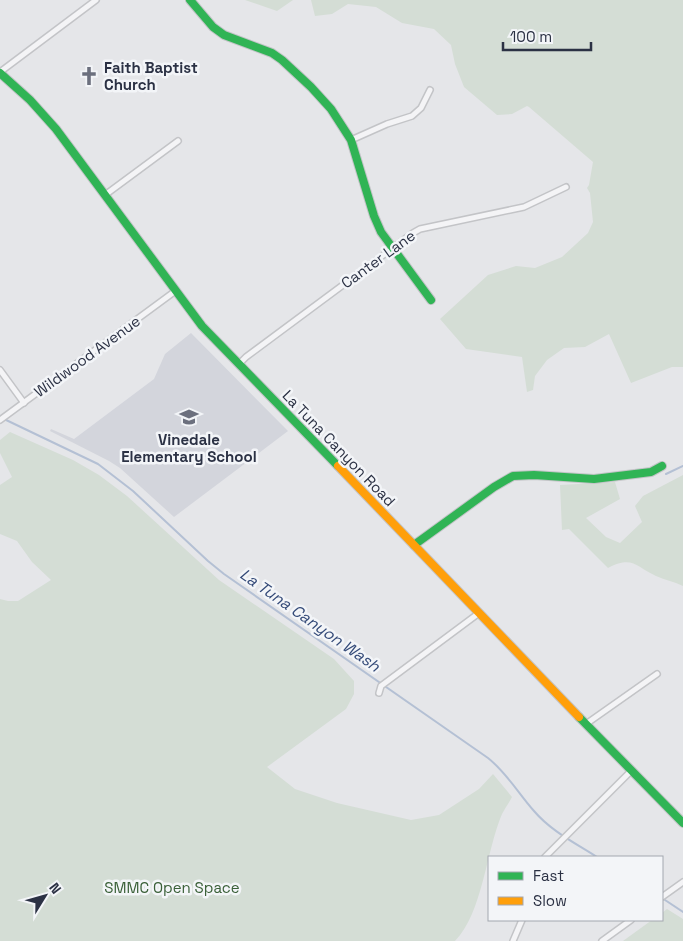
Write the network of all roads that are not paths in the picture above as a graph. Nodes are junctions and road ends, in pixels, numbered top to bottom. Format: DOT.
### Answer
graph roads {
  1 [pos="96,0"];
  2 [pos="190,0"];
  3 [pos="0,73"];
  4 [pos="430,90"];
  5 [pos="350,140"];
  6 [pos="178,141"];
  7 [pos="566,187"];
  8 [pos="105,195"];
  9 [pos="392,247"];
  10 [pos="174,292"];
  11 [pos="430,300"];
  12 [pos="239,364"];
  13 [pos="0,370"];
  14 [pos="24,403"];
  15 [pos="2,418"];
  16 [pos="662,466"];
  17 [pos="414,545"];
  18 [pos="479,613"];
  19 [pos="657,674"];
  20 [pos="379,693"];
  21 [pos="586,724"];
  22 [pos="631,771"];
  23 [pos="683,823"];
  24 [pos="546,856"];
  25 [pos="683,882"];
  26 [pos="663,896"];
  27 [pos="522,921"];
  28 [pos="630,921"];
  29 [pos="513,941"];
  30 [pos="602,941"];
  1 -- 3 [label="street"];
  2 -- 5 [label="main road"];
  3 -- 8 [label="main road, La Tuna Canyon Road"];
  4 -- 5 [label="street"];
  5 -- 9 [label="main road"];
  6 -- 8 [label="street"];
  7 -- 9 [label="street, Canter Lane"];
  8 -- 10 [label="main road, La Tuna Canyon Road"];
  9 -- 11 [label="main road"];
  9 -- 12 [label="street, Canter Lane"];
  10 -- 12 [label="main road, La Tuna Canyon Road"];
  10 -- 14 [label="street, Wildwood Avenue"];
  12 -- 17 [label="main road, La Tuna Canyon Road"];
  13 -- 14 [label="street"];
  14 -- 15 [label="street, Wildwood Avenue"];
  16 -- 17 [label="main road"];
  17 -- 18 [label="main road, La Tuna Canyon Road"];
  18 -- 20 [label="street"];
  18 -- 21 [label="main road, La Tuna Canyon Road"];
  19 -- 21 [label="street"];
  21 -- 22 [label="main road, La Tuna Canyon Road"];
  22 -- 23 [label="main road, La Tuna Canyon Road"];
  22 -- 24 [label="street"];
  25 -- 26 [label="street"];
  27 -- 29 [label="street"];
  28 -- 30 [label="street"];
}
